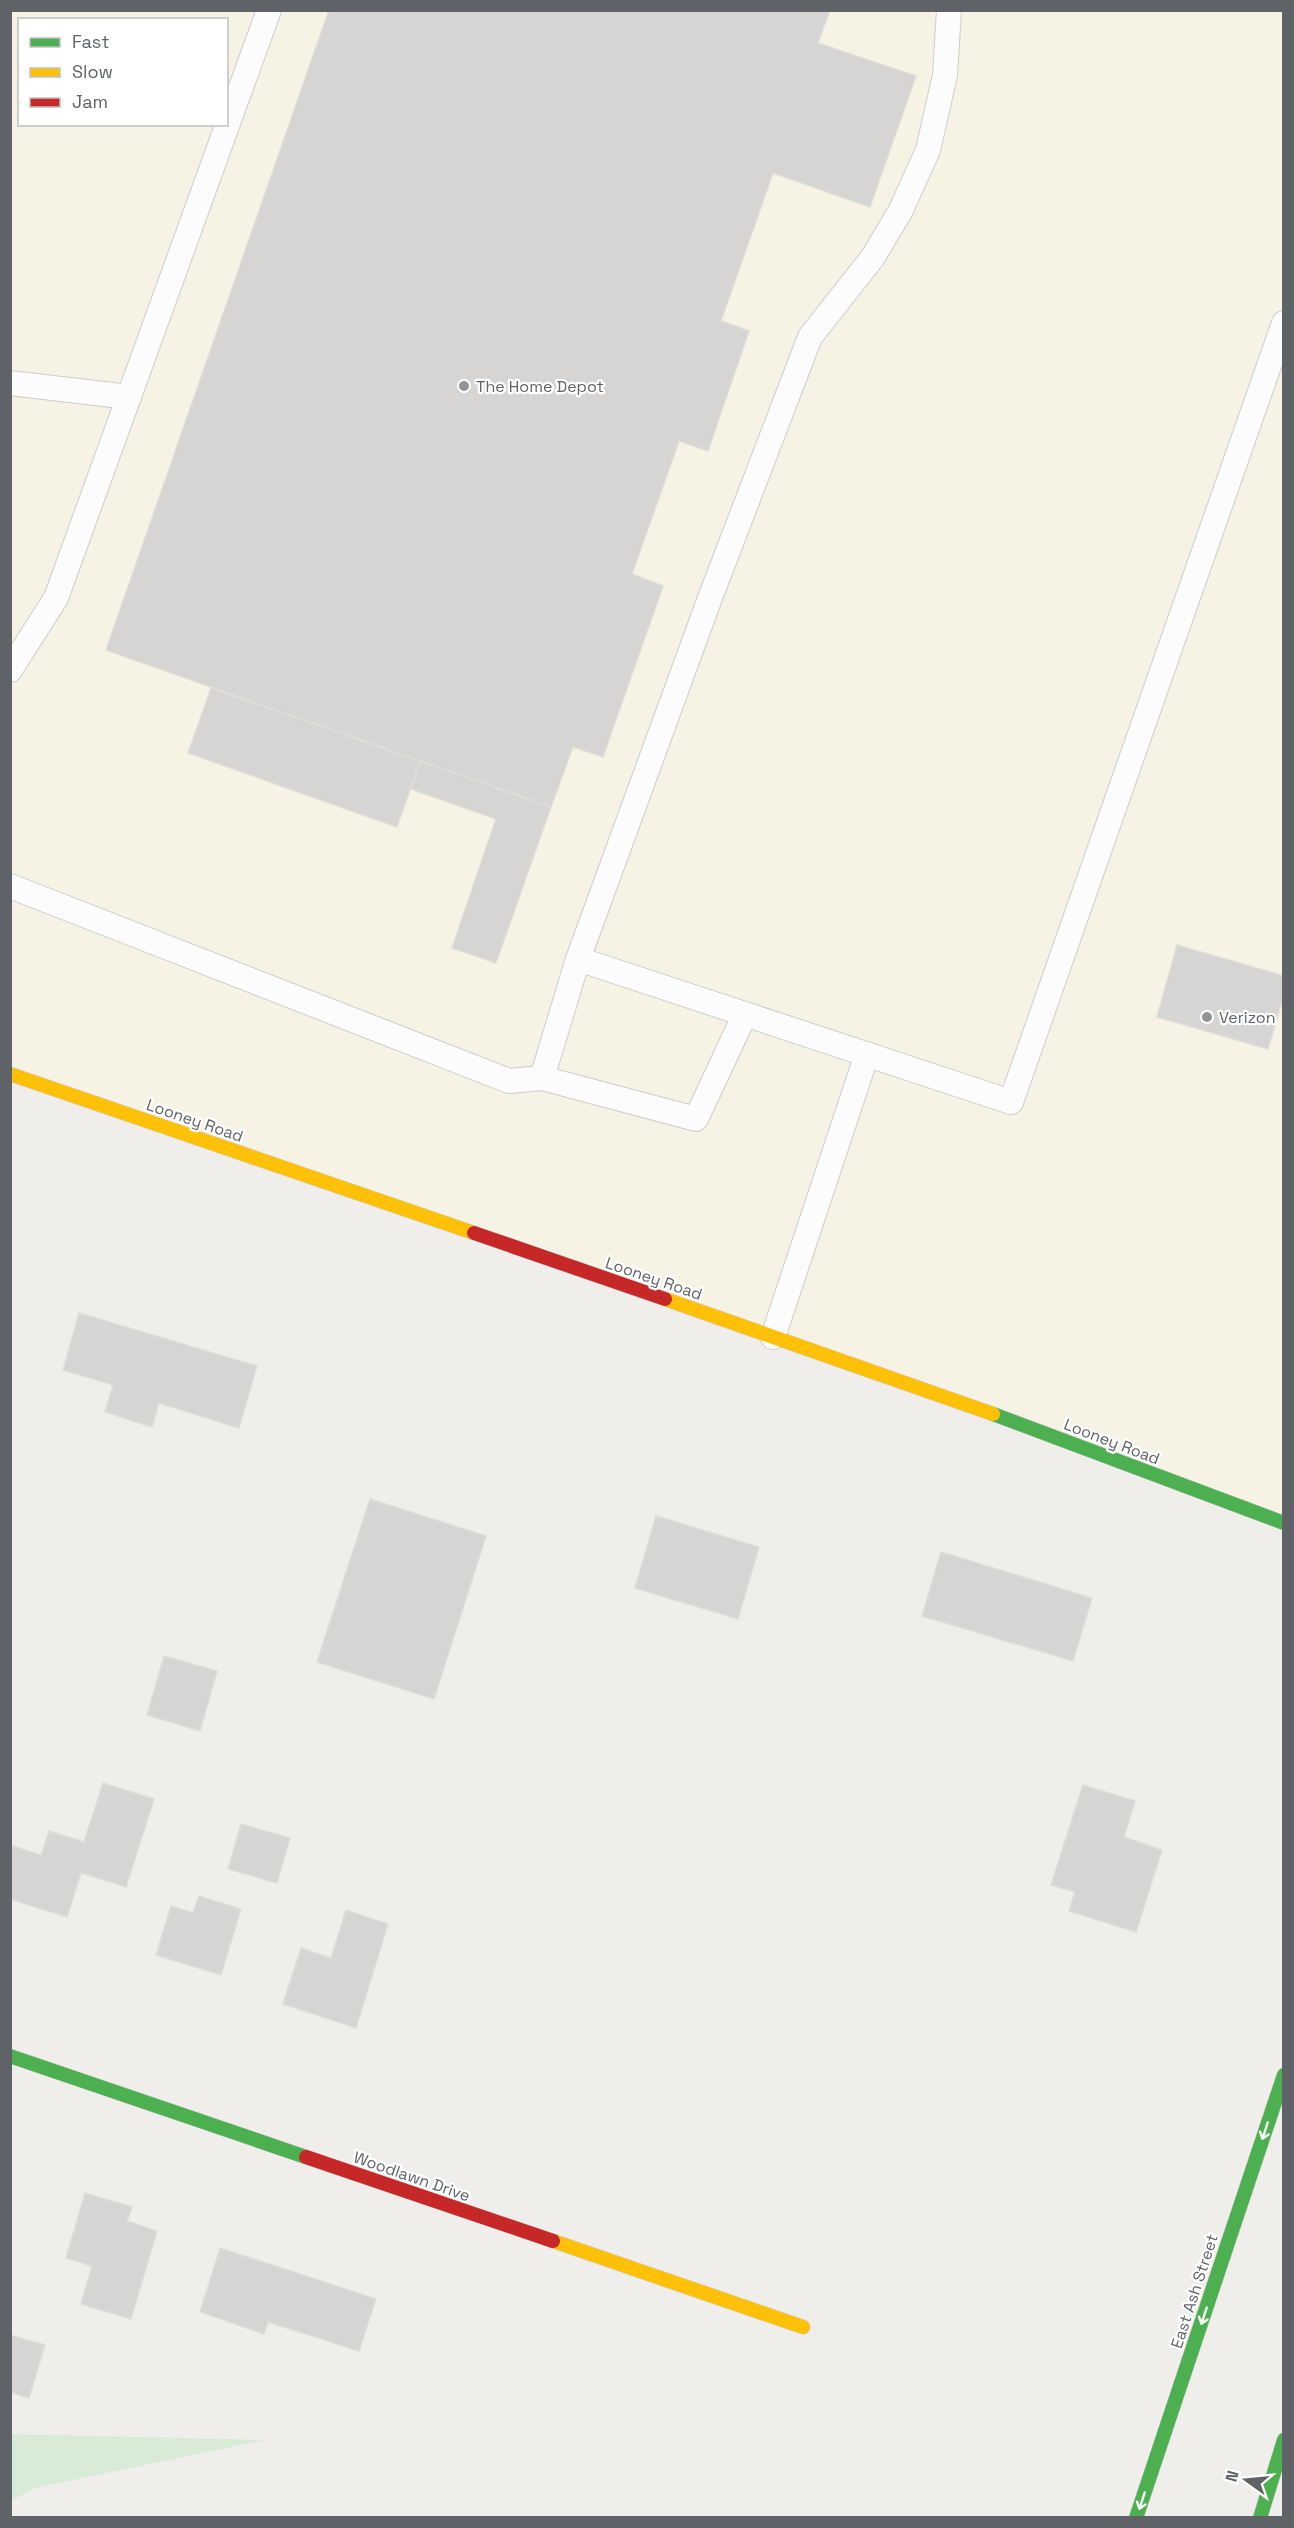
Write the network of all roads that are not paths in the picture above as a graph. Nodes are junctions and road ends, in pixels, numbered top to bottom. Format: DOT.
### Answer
graph roads {
  1 [pos="269,10"];
  2 [pos="949,10"];
  3 [pos="228,123"];
  4 [pos="227,126"];
  5 [pos="1284,323"];
  6 [pos="10,383"];
  7 [pos="129,397"];
  8 [pos="10,670"];
  9 [pos="10,886"];
  10 [pos="578,959"];
  11 [pos="745,1014"];
  12 [pos="867,1054"];
  13 [pos="10,1074"];
  14 [pos="542,1078"];
  15 [pos="773,1337"];
  16 [pos="1284,1523"];
  17 [pos="10,2056"];
  18 [pos="1284,2075"];
  19 [pos="803,2327"];
  20 [pos="1284,2440"];
  21 [pos="1136,2517"];
  22 [pos="1260,2517"];
  1 -- 3 [label="lane"];
  2 -- 10 [label="lane"];
  4 -- 7 [label="lane"];
  5 -- 12 [label="lane"];
  6 -- 7 [label="lane"];
  7 -- 8 [label="lane"];
  9 -- 14 [label="lane"];
  10 -- 11 [label="lane"];
  10 -- 14 [label="lane"];
  11 -- 12 [label="lane"];
  11 -- 14 [label="lane"];
  12 -- 15 [label="lane"];
  13 -- 15 [label="street, Looney Road"];
  15 -- 16 [label="street, Looney Road"];
  17 -- 19 [label="street, Woodlawn Drive"];
  18 -- 21 [label="street, East Ash Street, one-way"];
  20 -- 22 [label="street"];
}
